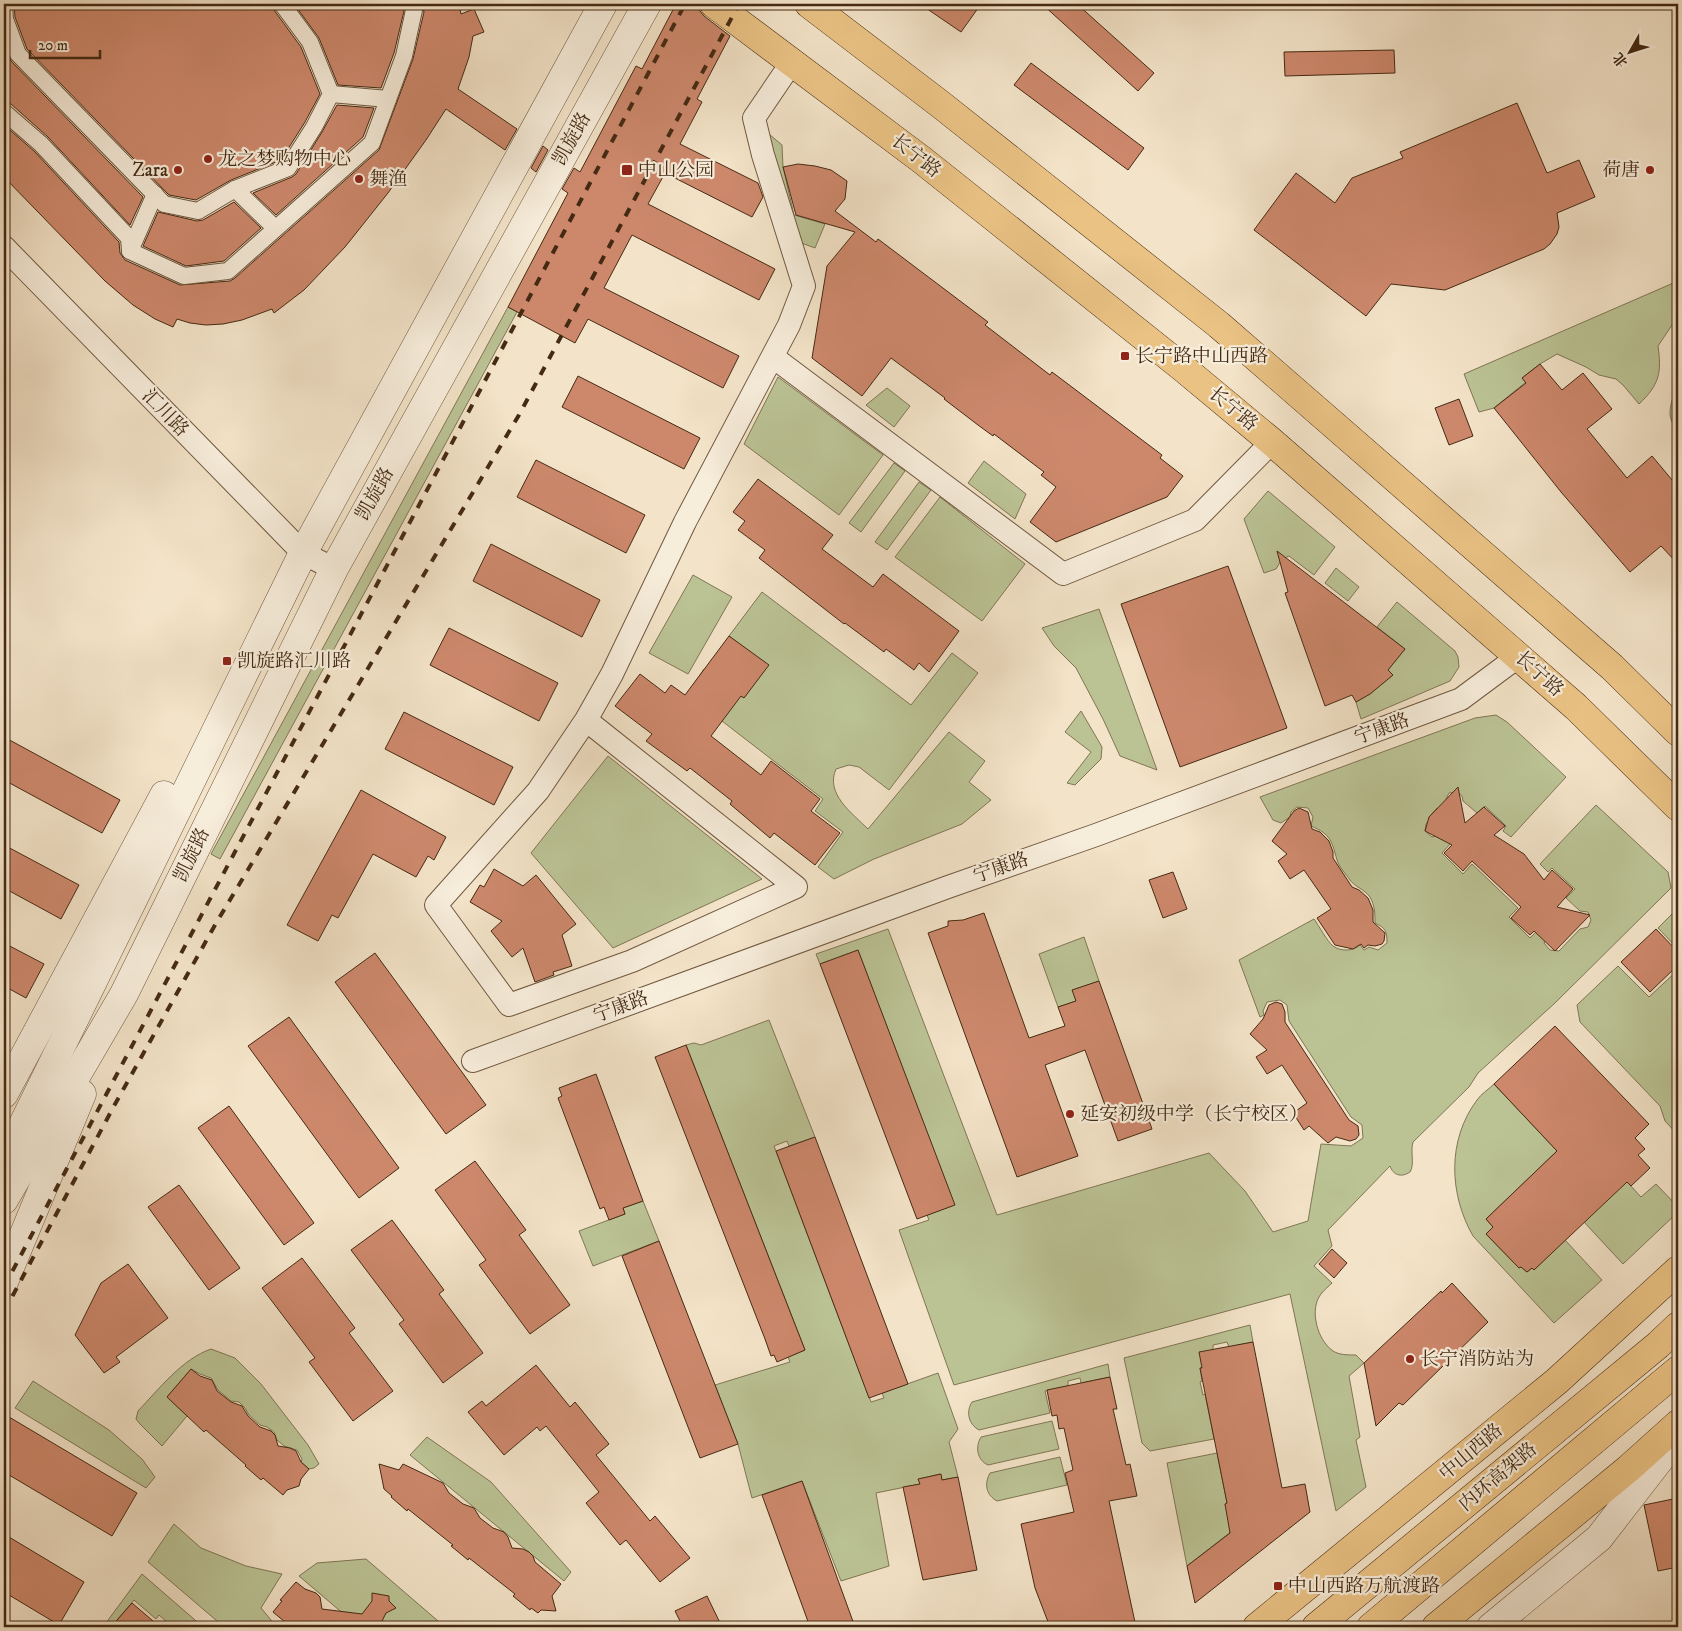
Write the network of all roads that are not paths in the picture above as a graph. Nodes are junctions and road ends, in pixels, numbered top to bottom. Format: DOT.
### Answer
graph roads {
  1 [pos="4,4"];
  2 [pos="282,4"];
  3 [pos="412,4"];
  4 [pos="603,4"];
  5 [pos="647,4"];
  6 [pos="714,4"];
  7 [pos="817,7"];
  8 [pos="10,50"];
  9 [pos="792,62"];
  10 [pos="332,94"];
  11 [pos="388,99"];
  12 [pos="4,112"];
  13 [pos="235,189"];
  14 [pos="155,194"];
  15 [pos="275,228"];
  16 [pos="4,247"];
  17 [pos="130,251"];
  18 [pos="773,357"];
  19 [pos="1272,442"];
  20 [pos="303,553"];
  21 [pos="334,569"];
  22 [pos="286,587"];
  23 [pos="1519,656"];
  24 [pos="586,720"];
  25 [pos="1678,732"];
  26 [pos="1678,807"];
  27 [pos="124,994"];
  28 [pos="473,1061"];
  29 [pos="4,1094"];
  30 [pos="4,1163"];
  31 [pos="4,1200"];
  32 [pos="1678,1270"];
  33 [pos="4,1282"];
  34 [pos="1678,1326"];
  35 [pos="1678,1370"];
  36 [pos="1678,1424"];
  37 [pos="1678,1436"];
  38 [pos="1257,1627"];
  39 [pos="1316,1627"];
  40 [pos="1371,1627"];
  41 [pos="1436,1627"];
  42 [pos="1491,1627"];
  1 -- 8 [label="street"];
  2 -- 10 [label="street"];
  3 -- 11 [label="street"];
  4 -- 20 [label="street, 凯旋路"];
  5 -- 21 [label="street, 凯旋路"];
  6 -- 9 [label="main road, 长宁路"];
  7 -- 25 [label="main road"];
  8 -- 14 [label="street"];
  9 -- 18 [label="street"];
  9 -- 19 [label="main road, 长宁路"];
  10 -- 11 [label="street"];
  10 -- 13 [label="street"];
  11 -- 15 [label="street"];
  12 -- 17 [label="street"];
  13 -- 14 [label="street"];
  13 -- 15 [label="street"];
  14 -- 17 [label="street"];
  15 -- 17 [label="street"];
  16 -- 20 [label="street, 汇川路"];
  18 -- 19 [label="street"];
  18 -- 24 [label="street"];
  19 -- 23 [label="main road, 长宁路"];
  20 -- 21 [label="street, 汇川路"];
  20 -- 22 [label="street, 凯旋路"];
  21 -- 27 [label="street, 凯旋路"];
  22 -- 29 [label="street, 凯旋路"];
  22 -- 30 [label="street, 凯旋路"];
  23 -- 26 [label="main road, 长宁路"];
  23 -- 28 [label="street, 宁康路"];
  24 -- 24 [label="street"];
  27 -- 31 [label="street, 凯旋路"];
  27 -- 33 [label="street, 凯旋路"];
  32 -- 38 [label="main road, 中山西路"];
  34 -- 39 [label="main road, 内环高架路"];
  35 -- 40 [label="main road, 内环高架路"];
  36 -- 41 [label="main road"];
  37 -- 42 [label="street"];
}
